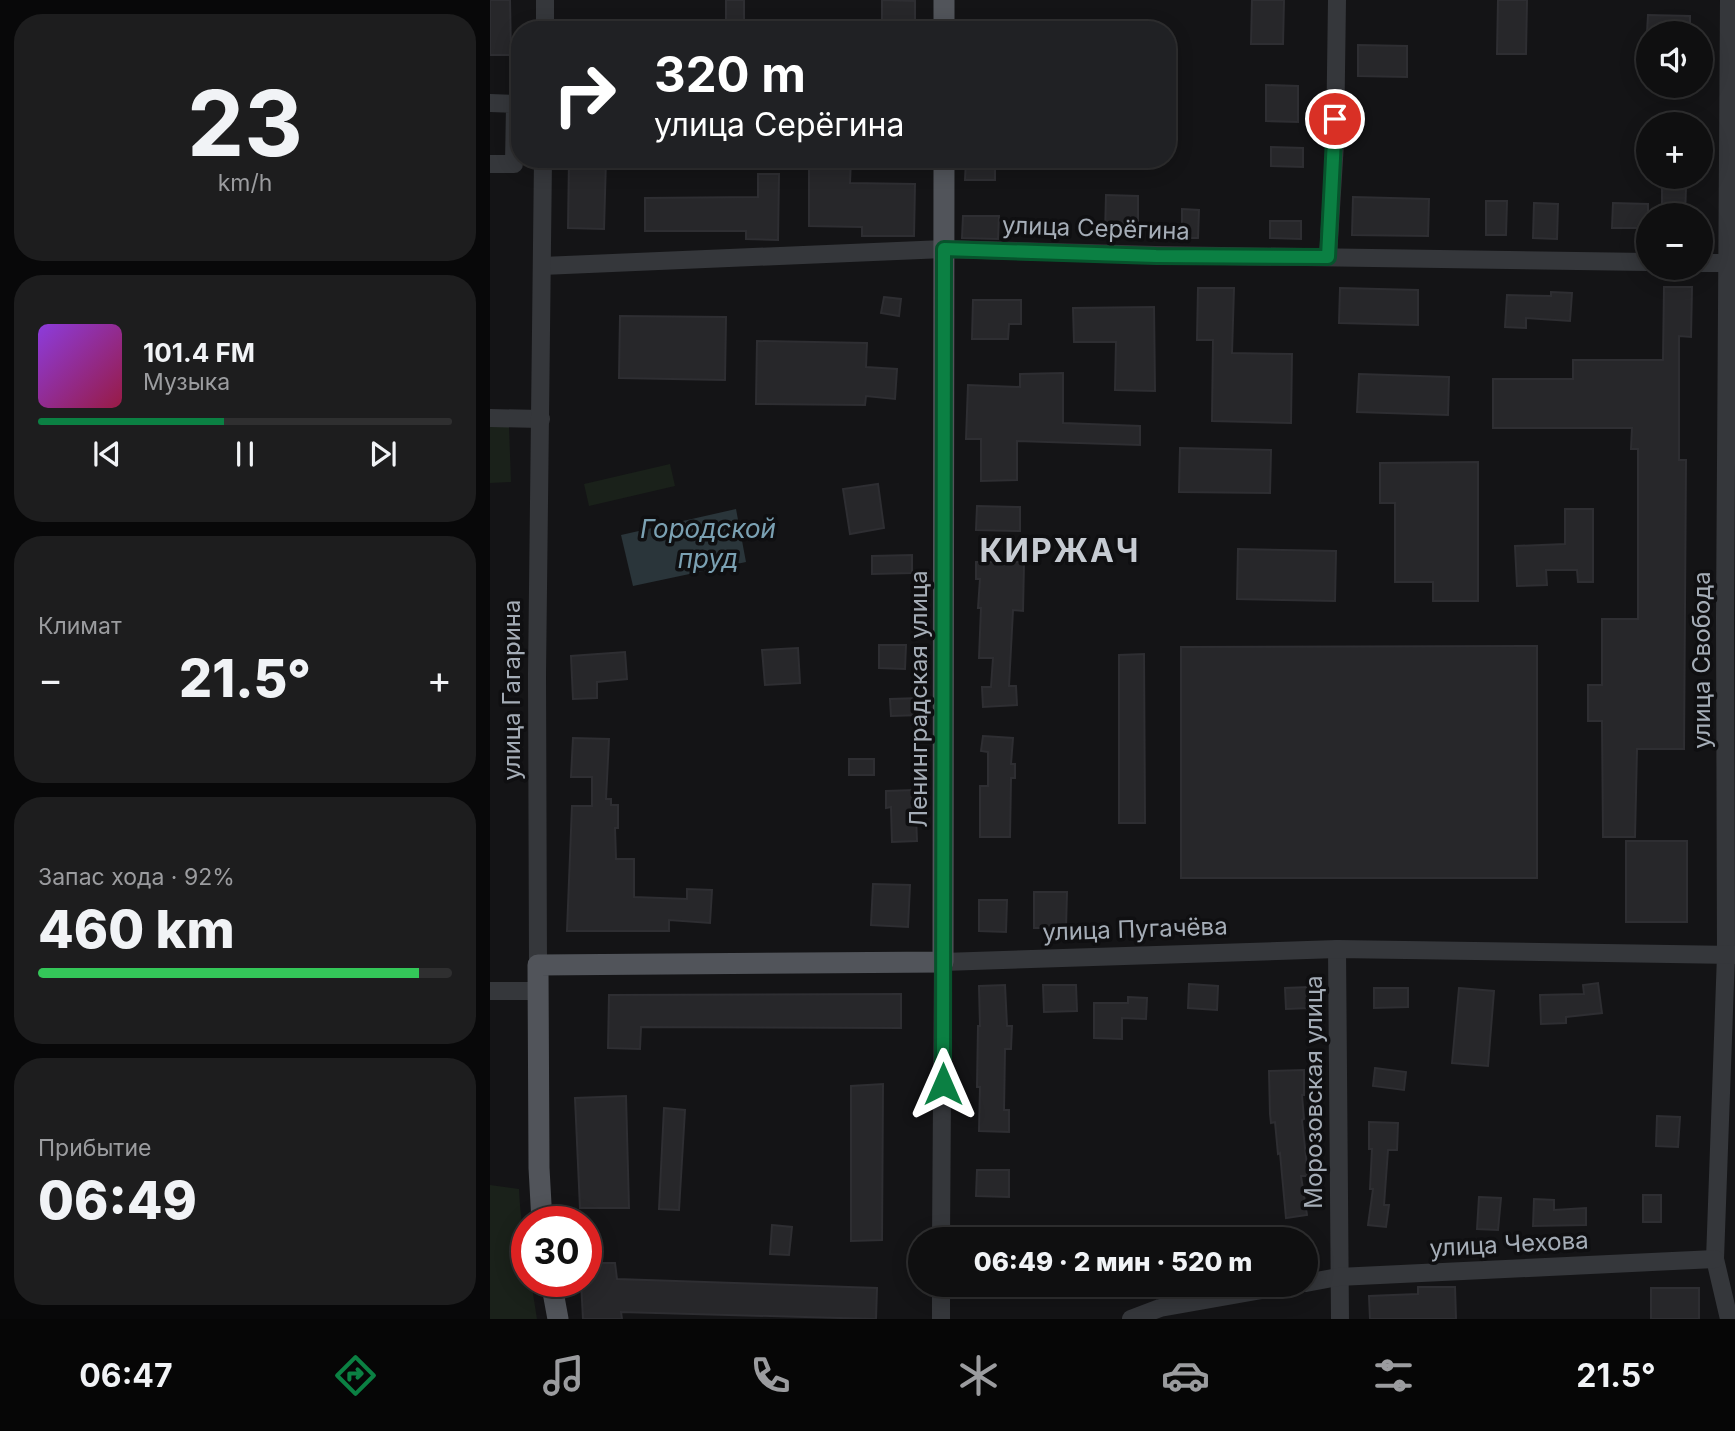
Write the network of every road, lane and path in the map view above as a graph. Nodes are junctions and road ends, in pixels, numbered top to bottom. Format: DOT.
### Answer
graph roads {
  1 [pos="545,0"];
  2 [pos="944,0"];
  3 [pos="1337,0"];
  4 [pos="1728,0"];
  5 [pos="545,21"];
  6 [pos="944,21"];
  7 [pos="490,103"];
  8 [pos="511,104"];
  9 [pos="490,164"];
  10 [pos="511,164"];
  11 [pos="543,168"];
  12 [pos="944,168"];
  13 [pos="944,249"];
  14 [pos="1328,257"];
  15 [pos="1636,262"];
  16 [pos="1713,263"];
  17 [pos="1731,263"];
  18 [pos="542,266"];
  19 [pos="490,418"];
  20 [pos="541,418"];
  21 [pos="1337,949"];
  22 [pos="1730,955"];
  23 [pos="943,962"];
  24 [pos="538,965"];
  25 [pos="490,991"];
  26 [pos="538,991"];
  27 [pos="541,1206"];
  28 [pos="942,1227"];
  29 [pos="1715,1259"];
  30 [pos="1338,1277"];
  31 [pos="1318,1281"];
  32 [pos="554,1297"];
  33 [pos="941,1297"];
  34 [pos="1222,1297"];
  35 [pos="558,1319"];
  36 [pos="941,1319"];
  37 [pos="1131,1319"];
  38 [pos="1340,1319"];
  39 [pos="1729,1319"];
  1 -- 5 [label="street"];
  2 -- 6 [label="main road"];
  3 -- 14 [label="street"];
  4 -- 17 [label="street, улица Свобода"];
  7 -- 8 [label="street"];
  9 -- 10 [label="street"];
  11 -- 18 [label="street, улица Гагарина"];
  12 -- 13 [label="main road, Ленинградская улица"];
  13 -- 14 [label="street, улица Серёгина"];
  13 -- 18 [label="street, улица Серёгина"];
  13 -- 23 [label="main road, Ленинградская улица"];
  14 -- 15 [label="street, улица Серёгина"];
  16 -- 17 [label="street"];
  17 -- 22 [label="street, улица Свобода"];
  18 -- 20 [label="street, улица Гагарина"];
  19 -- 20 [label="street"];
  20 -- 24 [label="street, улица Гагарина"];
  21 -- 22 [label="street, улица Пугачёва"];
  21 -- 23 [label="street, улица Пугачёва"];
  21 -- 30 [label="street, Морозовская улица"];
  22 -- 29 [label="street, улица Свобода"];
  23 -- 24 [label="main road, улица Пугачёва"];
  23 -- 28 [label="street, Ленинградская улица"];
  24 -- 26 [label="main road, улица Гагарина"];
  25 -- 26 [label="street"];
  26 -- 27 [label="main road, улица Гагарина"];
  29 -- 30 [label="street, улица Чехова"];
  29 -- 39 [label="street, улица Свобода"];
  30 -- 31 [label="street, улица Чехова"];
  30 -- 38 [label="street, Морозовская улица"];
  32 -- 35 [label="main road"];
  33 -- 36 [label="street"];
  34 -- 37 [label="street"];
}
